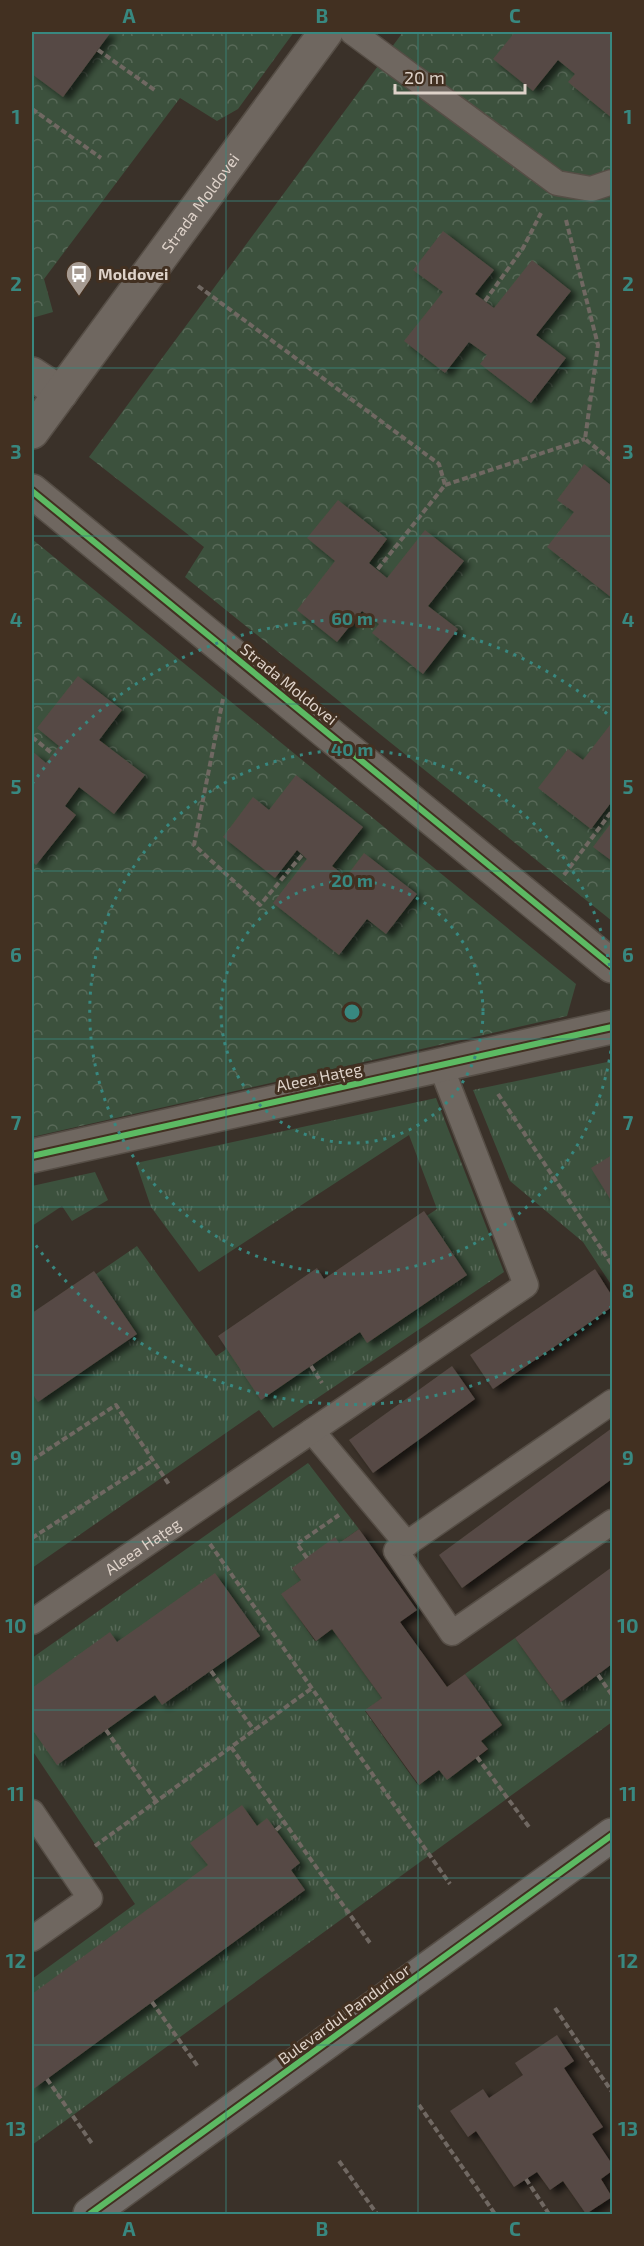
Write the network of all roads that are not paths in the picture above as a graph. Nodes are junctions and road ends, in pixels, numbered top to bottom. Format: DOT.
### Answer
graph roads {
  1 [pos="326,32"];
  2 [pos="352,32"];
  3 [pos="612,182"];
  4 [pos="32,374"];
  5 [pos="61,393"];
  6 [pos="32,432"];
  7 [pos="32,491"];
  8 [pos="612,966"];
  9 [pos="612,1027"];
  10 [pos="440,1064"];
  11 [pos="32,1156"];
  12 [pos="612,1402"];
  13 [pos="312,1431"];
  14 [pos="612,1522"];
  15 [pos="407,1544"];
  16 [pos="32,1622"];
  17 [pos="32,1812"];
  18 [pos="612,1835"];
  19 [pos="32,1939"];
  20 [pos="90,2214"];
  1 -- 5 [label="street, Strada Moldovei"];
  2 -- 3 [label="lane"];
  4 -- 5 [label="street"];
  5 -- 6 [label="street, Strada Moldovei"];
  7 -- 8 [label="street, Strada Moldovei"];
  9 -- 10 [label="street, Aleea Hațeg"];
  10 -- 11 [label="street, Aleea Hațeg"];
  10 -- 13 [label="lane, Aleea Hațeg"];
  12 -- 15 [label="lane"];
  13 -- 15 [label="lane"];
  13 -- 16 [label="lane, Aleea Hațeg"];
  14 -- 15 [label="lane"];
  17 -- 19 [label="lane"];
  18 -- 20 [label="main road, Bulevardul Pandurilor"];
}
